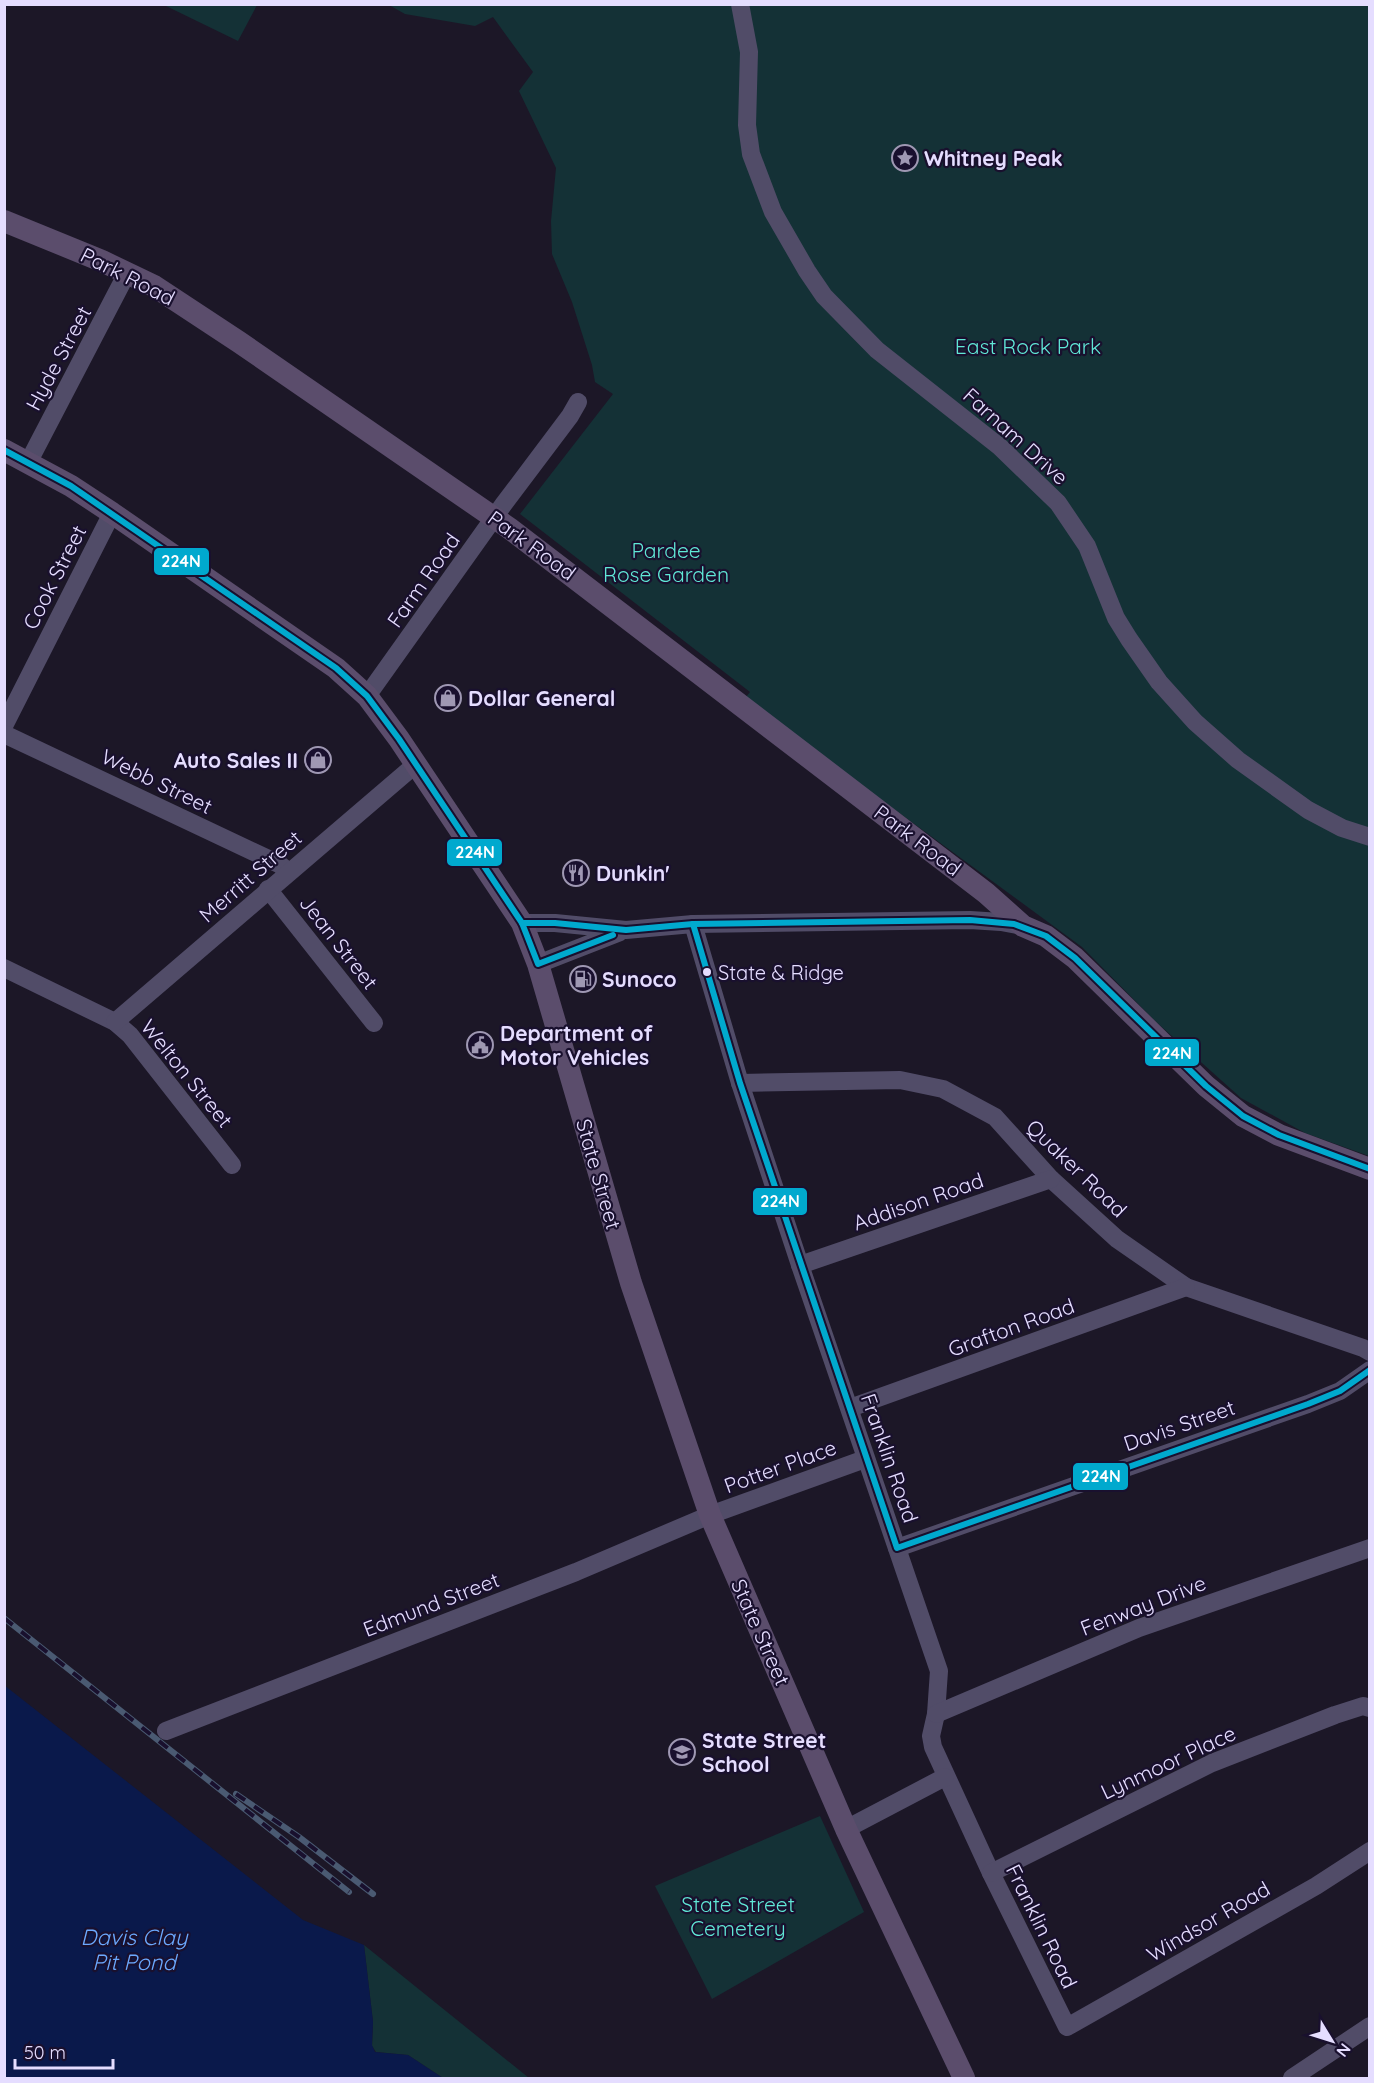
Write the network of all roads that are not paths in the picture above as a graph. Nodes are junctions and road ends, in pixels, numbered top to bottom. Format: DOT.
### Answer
graph roads {
  1 [pos="740,4"];
  2 [pos="4,221"];
  3 [pos="127,273"];
  4 [pos="578,402"];
  5 [pos="4,450"];
  6 [pos="28,463"];
  7 [pos="112,513"];
  8 [pos="494,517"];
  9 [pos="367,696"];
  10 [pos="4,726"];
  11 [pos="4,734"];
  12 [pos="415,765"];
  13 [pos="1370,837"];
  14 [pos="289,872"];
  15 [pos="268,890"];
  16 [pos="522,923"];
  17 [pos="693,924"];
  18 [pos="1023,926"];
  19 [pos="626,930"];
  20 [pos="538,964"];
  21 [pos="4,968"];
  22 [pos="115,1022"];
  23 [pos="374,1023"];
  24 [pos="740,1083"];
  25 [pos="232,1165"];
  26 [pos="1370,1168"];
  27 [pos="1051,1179"];
  28 [pos="800,1265"];
  29 [pos="1186,1287"];
  30 [pos="1370,1352"];
  31 [pos="1370,1370"];
  32 [pos="850,1408"];
  33 [pos="865,1459"];
  34 [pos="710,1515"];
  35 [pos="897,1548"];
  36 [pos="1370,1548"];
  37 [pos="1370,1708"];
  38 [pos="936,1714"];
  39 [pos="166,1731"];
  40 [pos="945,1776"];
  41 [pos="846,1829"];
  42 [pos="1370,1851"];
  43 [pos="991,1873"];
  44 [pos="1370,2026"];
  45 [pos="1067,2027"];
  46 [pos="964,2079"];
  47 [pos="1292,2079"];
  1 -- 13 [label="street, Farnam Drive"];
  2 -- 3 [label="main road, Park Road"];
  3 -- 6 [label="street, Hyde Street"];
  3 -- 8 [label="main road, Park Road"];
  4 -- 8 [label="street, Farm Road"];
  5 -- 6 [label="main road, State Street"];
  6 -- 7 [label="main road, State Street"];
  7 -- 9 [label="main road, State Street"];
  7 -- 10 [label="street, Cook Street"];
  8 -- 9 [label="street, Farm Road"];
  8 -- 18 [label="main road, Park Road"];
  9 -- 12 [label="main road, State Street"];
  11 -- 14 [label="street, Webb Street"];
  12 -- 14 [label="street, Merritt Street"];
  12 -- 16 [label="main road, State Street"];
  14 -- 15 [label="street, Merritt Street"];
  15 -- 22 [label="street, Merritt Street"];
  15 -- 23 [label="street, Jean Street"];
  16 -- 19 [label="street"];
  16 -- 20 [label="main road, State Street"];
  17 -- 18 [label="street"];
  17 -- 19 [label="street"];
  17 -- 24 [label="street, Franklin Road"];
  18 -- 26 [label="main road, Park Road"];
  19 -- 20 [label="street"];
  20 -- 34 [label="main road, State Street"];
  21 -- 22 [label="street, Welton Street"];
  22 -- 25 [label="street, Welton Street"];
  24 -- 27 [label="street, Quaker Road"];
  24 -- 28 [label="street, Franklin Road"];
  27 -- 28 [label="street, Addison Road"];
  27 -- 29 [label="street, Quaker Road"];
  28 -- 32 [label="street, Franklin Road"];
  29 -- 30 [label="street, Quaker Road"];
  29 -- 32 [label="street, Grafton Road"];
  31 -- 35 [label="street, Davis Street"];
  32 -- 33 [label="street, Franklin Road"];
  33 -- 34 [label="street, Potter Place"];
  33 -- 35 [label="street, Franklin Road"];
  34 -- 39 [label="street, Edmund Street"];
  34 -- 41 [label="main road, State Street"];
  35 -- 38 [label="street, Franklin Road"];
  36 -- 38 [label="street, Fenway Drive"];
  37 -- 43 [label="street, Lynmoor Place"];
  38 -- 40 [label="street, Franklin Road"];
  40 -- 41 [label="street"];
  40 -- 43 [label="street, Franklin Road"];
  41 -- 46 [label="main road, State Street"];
  42 -- 45 [label="street, Windsor Road"];
  43 -- 45 [label="street, Franklin Road"];
  44 -- 47 [label="street"];
}
